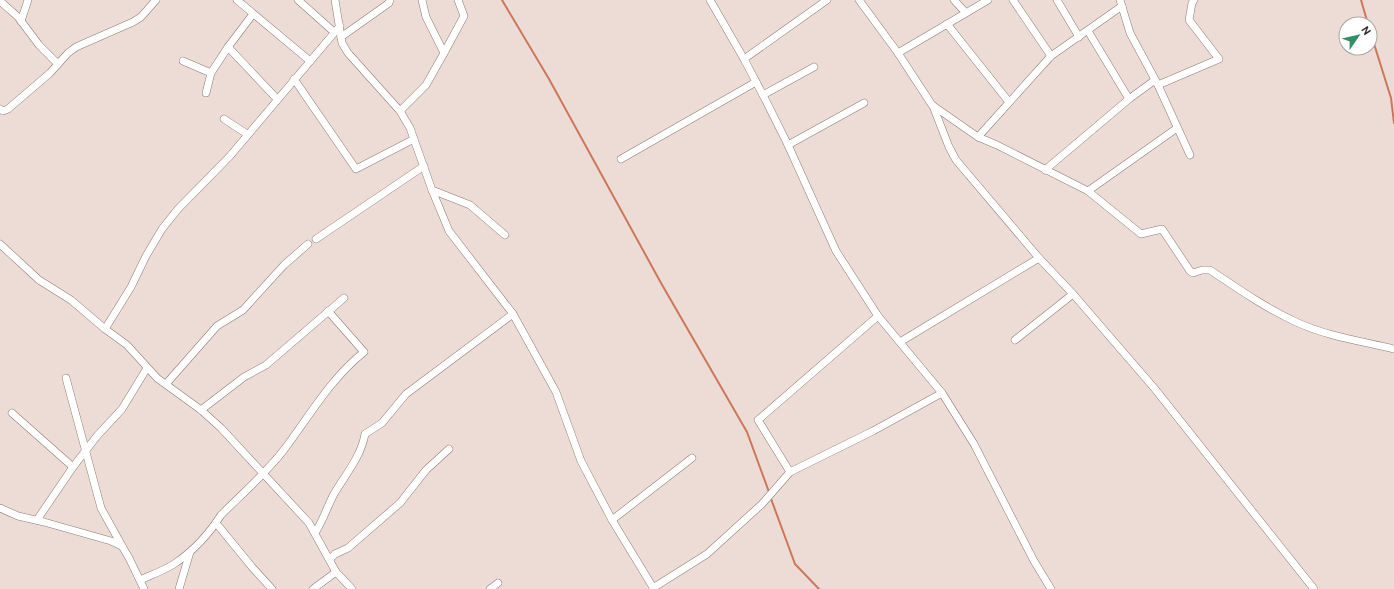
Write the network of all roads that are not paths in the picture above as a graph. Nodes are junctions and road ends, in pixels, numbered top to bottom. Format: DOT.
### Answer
graph roads {
  1 [pos="28,0"];
  2 [pos="156,0"];
  3 [pos="236,0"];
  4 [pos="298,0"];
  5 [pos="335,0"];
  6 [pos="390,0"];
  7 [pos="422,0"];
  8 [pos="458,0"];
  9 [pos="710,0"];
  10 [pos="827,0"];
  11 [pos="859,0"];
  12 [pos="954,0"];
  13 [pos="988,0"];
  14 [pos="1013,0"];
  15 [pos="1057,0"];
  16 [pos="1194,0"];
  17 [pos="0,1"];
  18 [pos="1121,3"];
  19 [pos="966,13"];
  20 [pos="254,14"];
  21 [pos="21,21"];
  22 [pos="947,24"];
  23 [pos="340,26"];
  24 [pos="1088,31"];
  25 [pos="334,32"];
  26 [pos="341,37"];
  27 [pos="1079,37"];
  28 [pos="228,48"];
  29 [pos="444,53"];
  30 [pos="898,53"];
  31 [pos="1051,56"];
  32 [pos="744,59"];
  33 [pos="310,60"];
  34 [pos="183,61"];
  35 [pos="58,64"];
  36 [pos="814,67"];
  37 [pos="211,73"];
  38 [pos="294,79"];
  39 [pos="756,82"];
  40 [pos="1156,82"];
  41 [pos="206,93"];
  42 [pos="763,95"];
  43 [pos="277,99"];
  44 [pos="1129,99"];
  45 [pos="1009,102"];
  46 [pos="864,103"];
  47 [pos="932,105"];
  48 [pos="0,109"];
  49 [pos="400,111"];
  50 [pos="224,119"];
  51 [pos="1177,128"];
  52 [pos="247,134"];
  53 [pos="978,137"];
  54 [pos="414,139"];
  55 [pos="788,145"];
  56 [pos="1190,155"];
  57 [pos="621,159"];
  58 [pos="424,166"];
  59 [pos="1045,170"];
  60 [pos="432,190"];
  61 [pos="1088,191"];
  62 [pos="505,235"];
  63 [pos="316,239"];
  64 [pos="0,244"];
  65 [pos="308,244"];
  66 [pos="1039,258"];
  67 [pos="1073,294"];
  68 [pos="344,298"];
  69 [pos="328,311"];
  70 [pos="514,314"];
  71 [pos="878,316"];
  72 [pos="105,329"];
  73 [pos="1015,340"];
  74 [pos="900,342"];
  75 [pos="1394,349"];
  76 [pos="147,368"];
  77 [pos="66,378"];
  78 [pos="166,384"];
  79 [pos="942,393"];
  80 [pos="201,410"];
  81 [pos="12,413"];
  82 [pos="449,449"];
  83 [pos="85,451"];
  84 [pos="692,458"];
  85 [pos="73,467"];
  86 [pos="790,472"];
  87 [pos="263,473"];
  88 [pos="0,508"];
  89 [pos="36,520"];
  90 [pos="612,520"];
  91 [pos="216,523"];
  92 [pos="315,533"];
  93 [pos="122,546"];
  94 [pos="190,552"];
  95 [pos="330,559"];
  96 [pos="336,572"];
  97 [pos="140,580"];
  98 [pos="498,583"];
  99 [pos="144,589"];
  100 [pos="179,589"];
  101 [pos="272,589"];
  102 [pos="313,589"];
  103 [pos="352,589"];
  104 [pos="490,589"];
  105 [pos="654,589"];
  106 [pos="1051,589"];
  107 [pos="1314,589"];
  1 -- 21 [label="street"];
  2 -- 35 [label="street"];
  3 -- 20 [label="street"];
  4 -- 25 [label="street"];
  5 -- 23 [label="street"];
  6 -- 26 [label="street"];
  7 -- 29 [label="street"];
  8 -- 29 [label="street"];
  9 -- 32 [label="street"];
  10 -- 32 [label="street"];
  11 -- 30 [label="street"];
  12 -- 19 [label="street"];
  13 -- 19 [label="street"];
  14 -- 31 [label="street"];
  15 -- 27 [label="street"];
  16 -- 40 [label="street"];
  17 -- 21 [label="street"];
  18 -- 24 [label="street"];
  18 -- 40 [label="street"];
  19 -- 22 [label="street"];
  20 -- 28 [label="street"];
  20 -- 33 [label="street"];
  21 -- 35 [label="street"];
  22 -- 30 [label="street"];
  22 -- 45 [label="street"];
  23 -- 25 [label="street"];
  23 -- 26 [label="street"];
  24 -- 27 [label="street"];
  24 -- 44 [label="street"];
  25 -- 33 [label="street"];
  26 -- 49 [label="street"];
  27 -- 31 [label="street"];
  28 -- 37 [label="street"];
  28 -- 43 [label="street"];
  29 -- 49 [label="street"];
  30 -- 47 [label="street"];
  31 -- 45 [label="street"];
  32 -- 39 [label="street"];
  33 -- 38 [label="street"];
  34 -- 37 [label="street"];
  35 -- 48 [label="street"];
  36 -- 42 [label="street"];
  37 -- 41 [label="street"];
  38 -- 43 [label="street"];
  38 -- 54 [label="street"];
  39 -- 42 [label="street"];
  39 -- 57 [label="street"];
  40 -- 44 [label="street"];
  40 -- 51 [label="street"];
  42 -- 55 [label="street"];
  43 -- 52 [label="street"];
  44 -- 59 [label="street"];
  45 -- 53 [label="street"];
  46 -- 55 [label="street"];
  47 -- 53 [label="street"];
  47 -- 66 [label="street"];
  49 -- 54 [label="street"];
  50 -- 52 [label="street"];
  51 -- 56 [label="street"];
  51 -- 61 [label="street"];
  52 -- 72 [label="street"];
  53 -- 59 [label="street"];
  54 -- 58 [label="street"];
  55 -- 71 [label="street"];
  58 -- 60 [label="street"];
  58 -- 63 [label="street"];
  59 -- 61 [label="street"];
  60 -- 62 [label="street"];
  60 -- 70 [label="street"];
  61 -- 75 [label="street"];
  64 -- 72 [label="street"];
  65 -- 78 [label="street"];
  66 -- 67 [label="street"];
  66 -- 74 [label="street"];
  67 -- 73 [label="street"];
  67 -- 107 [label="street"];
  68 -- 69 [label="street"];
  69 -- 80 [label="street"];
  69 -- 87 [label="street"];
  70 -- 90 [label="street"];
  70 -- 92 [label="street"];
  71 -- 74 [label="street"];
  71 -- 86 [label="street"];
  72 -- 76 [label="street"];
  74 -- 79 [label="street"];
  76 -- 78 [label="street"];
  76 -- 83 [label="street"];
  77 -- 83 [label="street"];
  78 -- 80 [label="street"];
  79 -- 86 [label="street"];
  79 -- 106 [label="street"];
  80 -- 87 [label="street"];
  81 -- 85 [label="street"];
  82 -- 95 [label="street"];
  83 -- 85 [label="street"];
  83 -- 93 [label="street"];
  84 -- 90 [label="street"];
  85 -- 89 [label="street"];
  86 -- 105 [label="street"];
  87 -- 91 [label="street"];
  87 -- 92 [label="street"];
  88 -- 89 [label="street"];
  89 -- 93 [label="street"];
  90 -- 105 [label="street"];
  91 -- 94 [label="street"];
  91 -- 101 [label="street"];
  92 -- 95 [label="street"];
  93 -- 97 [label="street"];
  94 -- 97 [label="street"];
  94 -- 100 [label="street"];
  95 -- 96 [label="street"];
  96 -- 102 [label="street"];
  96 -- 103 [label="street"];
  97 -- 99 [label="street"];
  98 -- 104 [label="street"];
}
